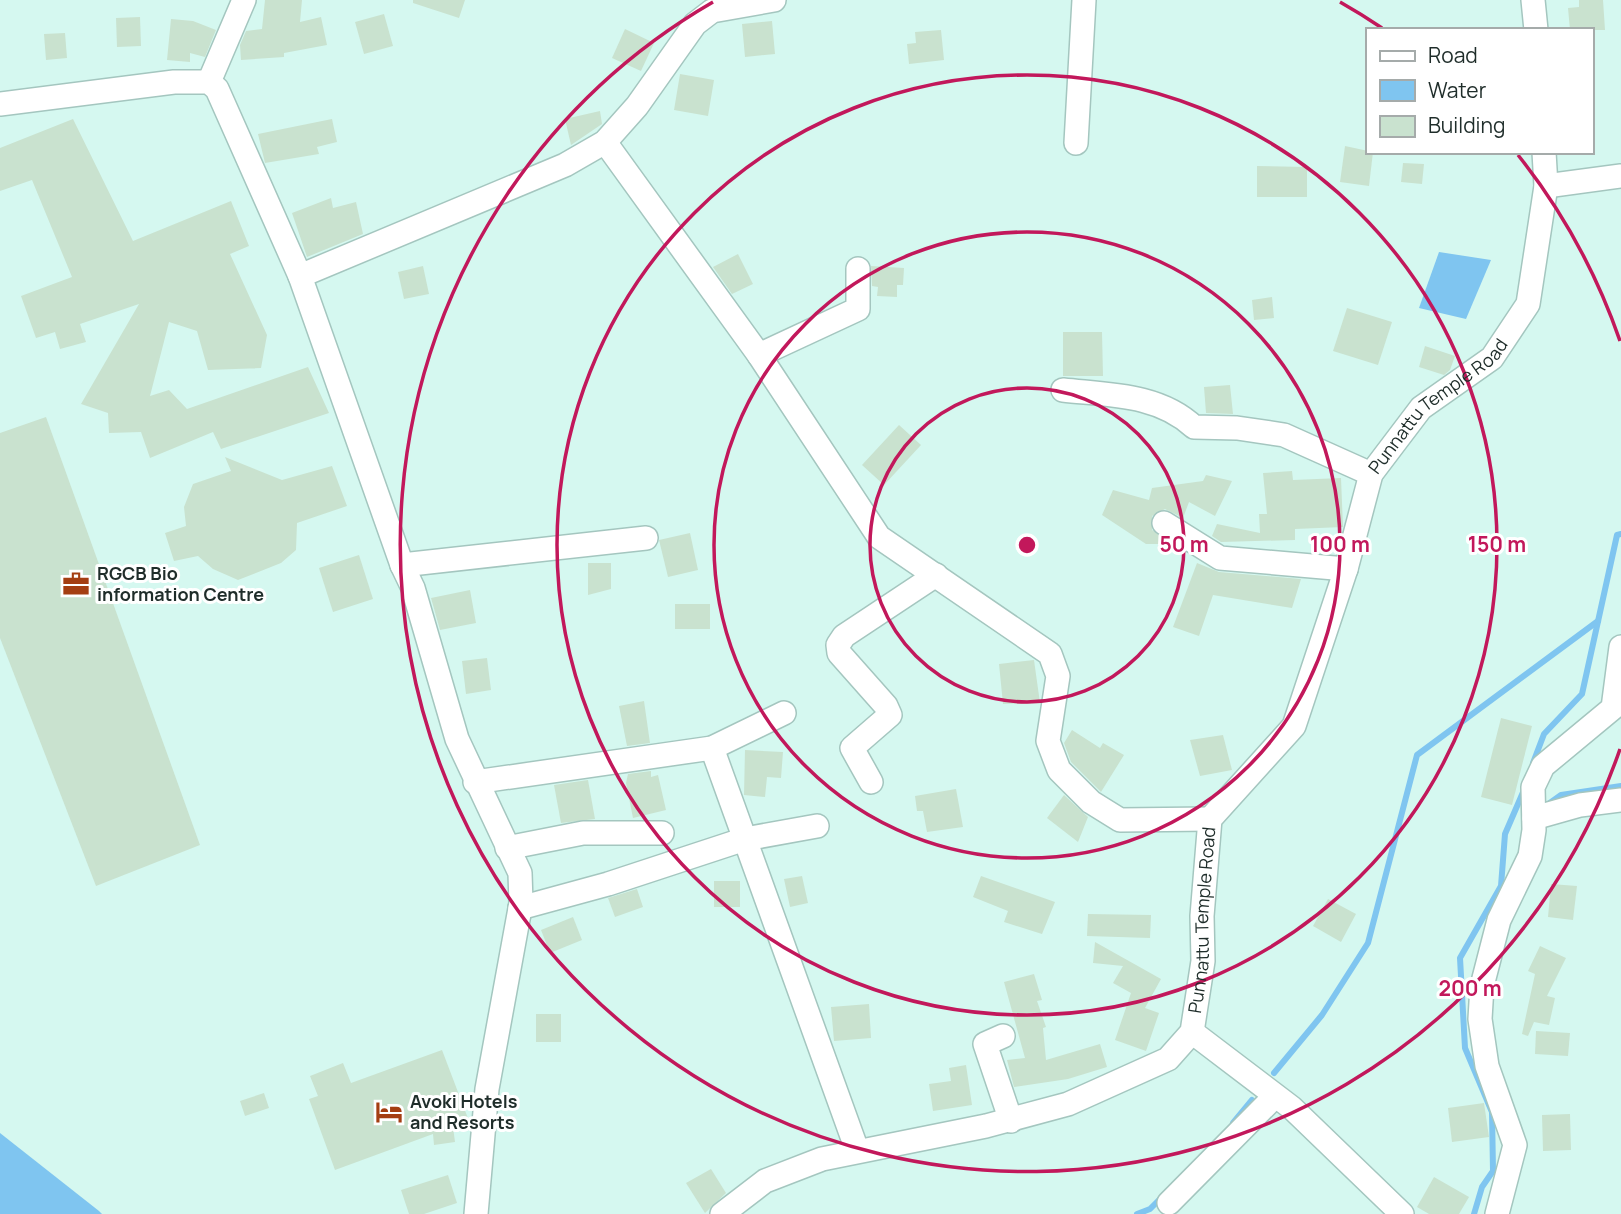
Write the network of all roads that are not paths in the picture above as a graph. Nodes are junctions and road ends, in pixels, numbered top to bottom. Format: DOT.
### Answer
graph roads {
  1 [pos="244,0"];
  2 [pos="774,0"];
  3 [pos="1084,0"];
  4 [pos="1533,0"];
  5 [pos="1536,28"];
  6 [pos="209,82"];
  7 [pos="0,104"];
  8 [pos="605,142"];
  9 [pos="1076,143"];
  10 [pos="1544,154"];
  11 [pos="1621,176"];
  12 [pos="1546,186"];
  13 [pos="858,268"];
  14 [pos="300,276"];
  15 [pos="759,355"];
  16 [pos="1063,390"];
  17 [pos="1371,474"];
  18 [pos="1164,523"];
  19 [pos="646,538"];
  20 [pos="402,565"];
  21 [pos="1346,569"];
  22 [pos="936,575"];
  23 [pos="1621,647"];
  24 [pos="784,713"];
  25 [pos="712,748"];
  26 [pos="475,782"];
  27 [pos="871,782"];
  28 [pos="1621,800"];
  29 [pos="1534,818"];
  30 [pos="1210,819"];
  31 [pos="817,826"];
  32 [pos="662,833"];
  33 [pos="745,839"];
  34 [pos="506,848"];
  35 [pos="520,908"];
  36 [pos="1192,1032"];
  37 [pos="1003,1036"];
  38 [pos="1275,1096"];
  39 [pos="1011,1121"];
  40 [pos="857,1150"];
  41 [pos="1169,1203"];
  42 [pos="476,1214"];
  43 [pos="722,1214"];
  44 [pos="1402,1214"];
  45 [pos="1497,1214"];
  1 -- 6 [label="street"];
  2 -- 8 [label="street"];
  3 -- 9 [label="street"];
  4 -- 5 [label="street"];
  6 -- 7 [label="street"];
  6 -- 14 [label="street"];
  8 -- 14 [label="street"];
  8 -- 15 [label="street"];
  10 -- 12 [label="street, Punnattu Temple Road"];
  11 -- 12 [label="street"];
  12 -- 17 [label="street, Punnattu Temple Road"];
  13 -- 15 [label="street"];
  14 -- 20 [label="street"];
  15 -- 22 [label="street"];
  16 -- 17 [label="street"];
  17 -- 21 [label="street, Punnattu Temple Road"];
  18 -- 21 [label="street"];
  19 -- 20 [label="street"];
  20 -- 26 [label="street"];
  21 -- 30 [label="street, Punnattu Temple Road"];
  22 -- 27 [label="street"];
  22 -- 30 [label="street"];
  23 -- 29 [label="street"];
  24 -- 25 [label="street"];
  25 -- 26 [label="street"];
  25 -- 33 [label="street"];
  26 -- 34 [label="street"];
  28 -- 29 [label="street"];
  29 -- 45 [label="street"];
  30 -- 36 [label="street, Punnattu Temple Road"];
  31 -- 33 [label="street"];
  32 -- 34 [label="street"];
  33 -- 35 [label="street"];
  33 -- 40 [label="street"];
  34 -- 35 [label="street"];
  35 -- 42 [label="street"];
  36 -- 38 [label="street"];
  36 -- 39 [label="street, Punnattu Temple Road"];
  37 -- 39 [label="street"];
  38 -- 41 [label="street"];
  38 -- 44 [label="street"];
  39 -- 40 [label="street, Punnattu Temple Road"];
  40 -- 43 [label="street, Punnattu Temple Road"];
}
